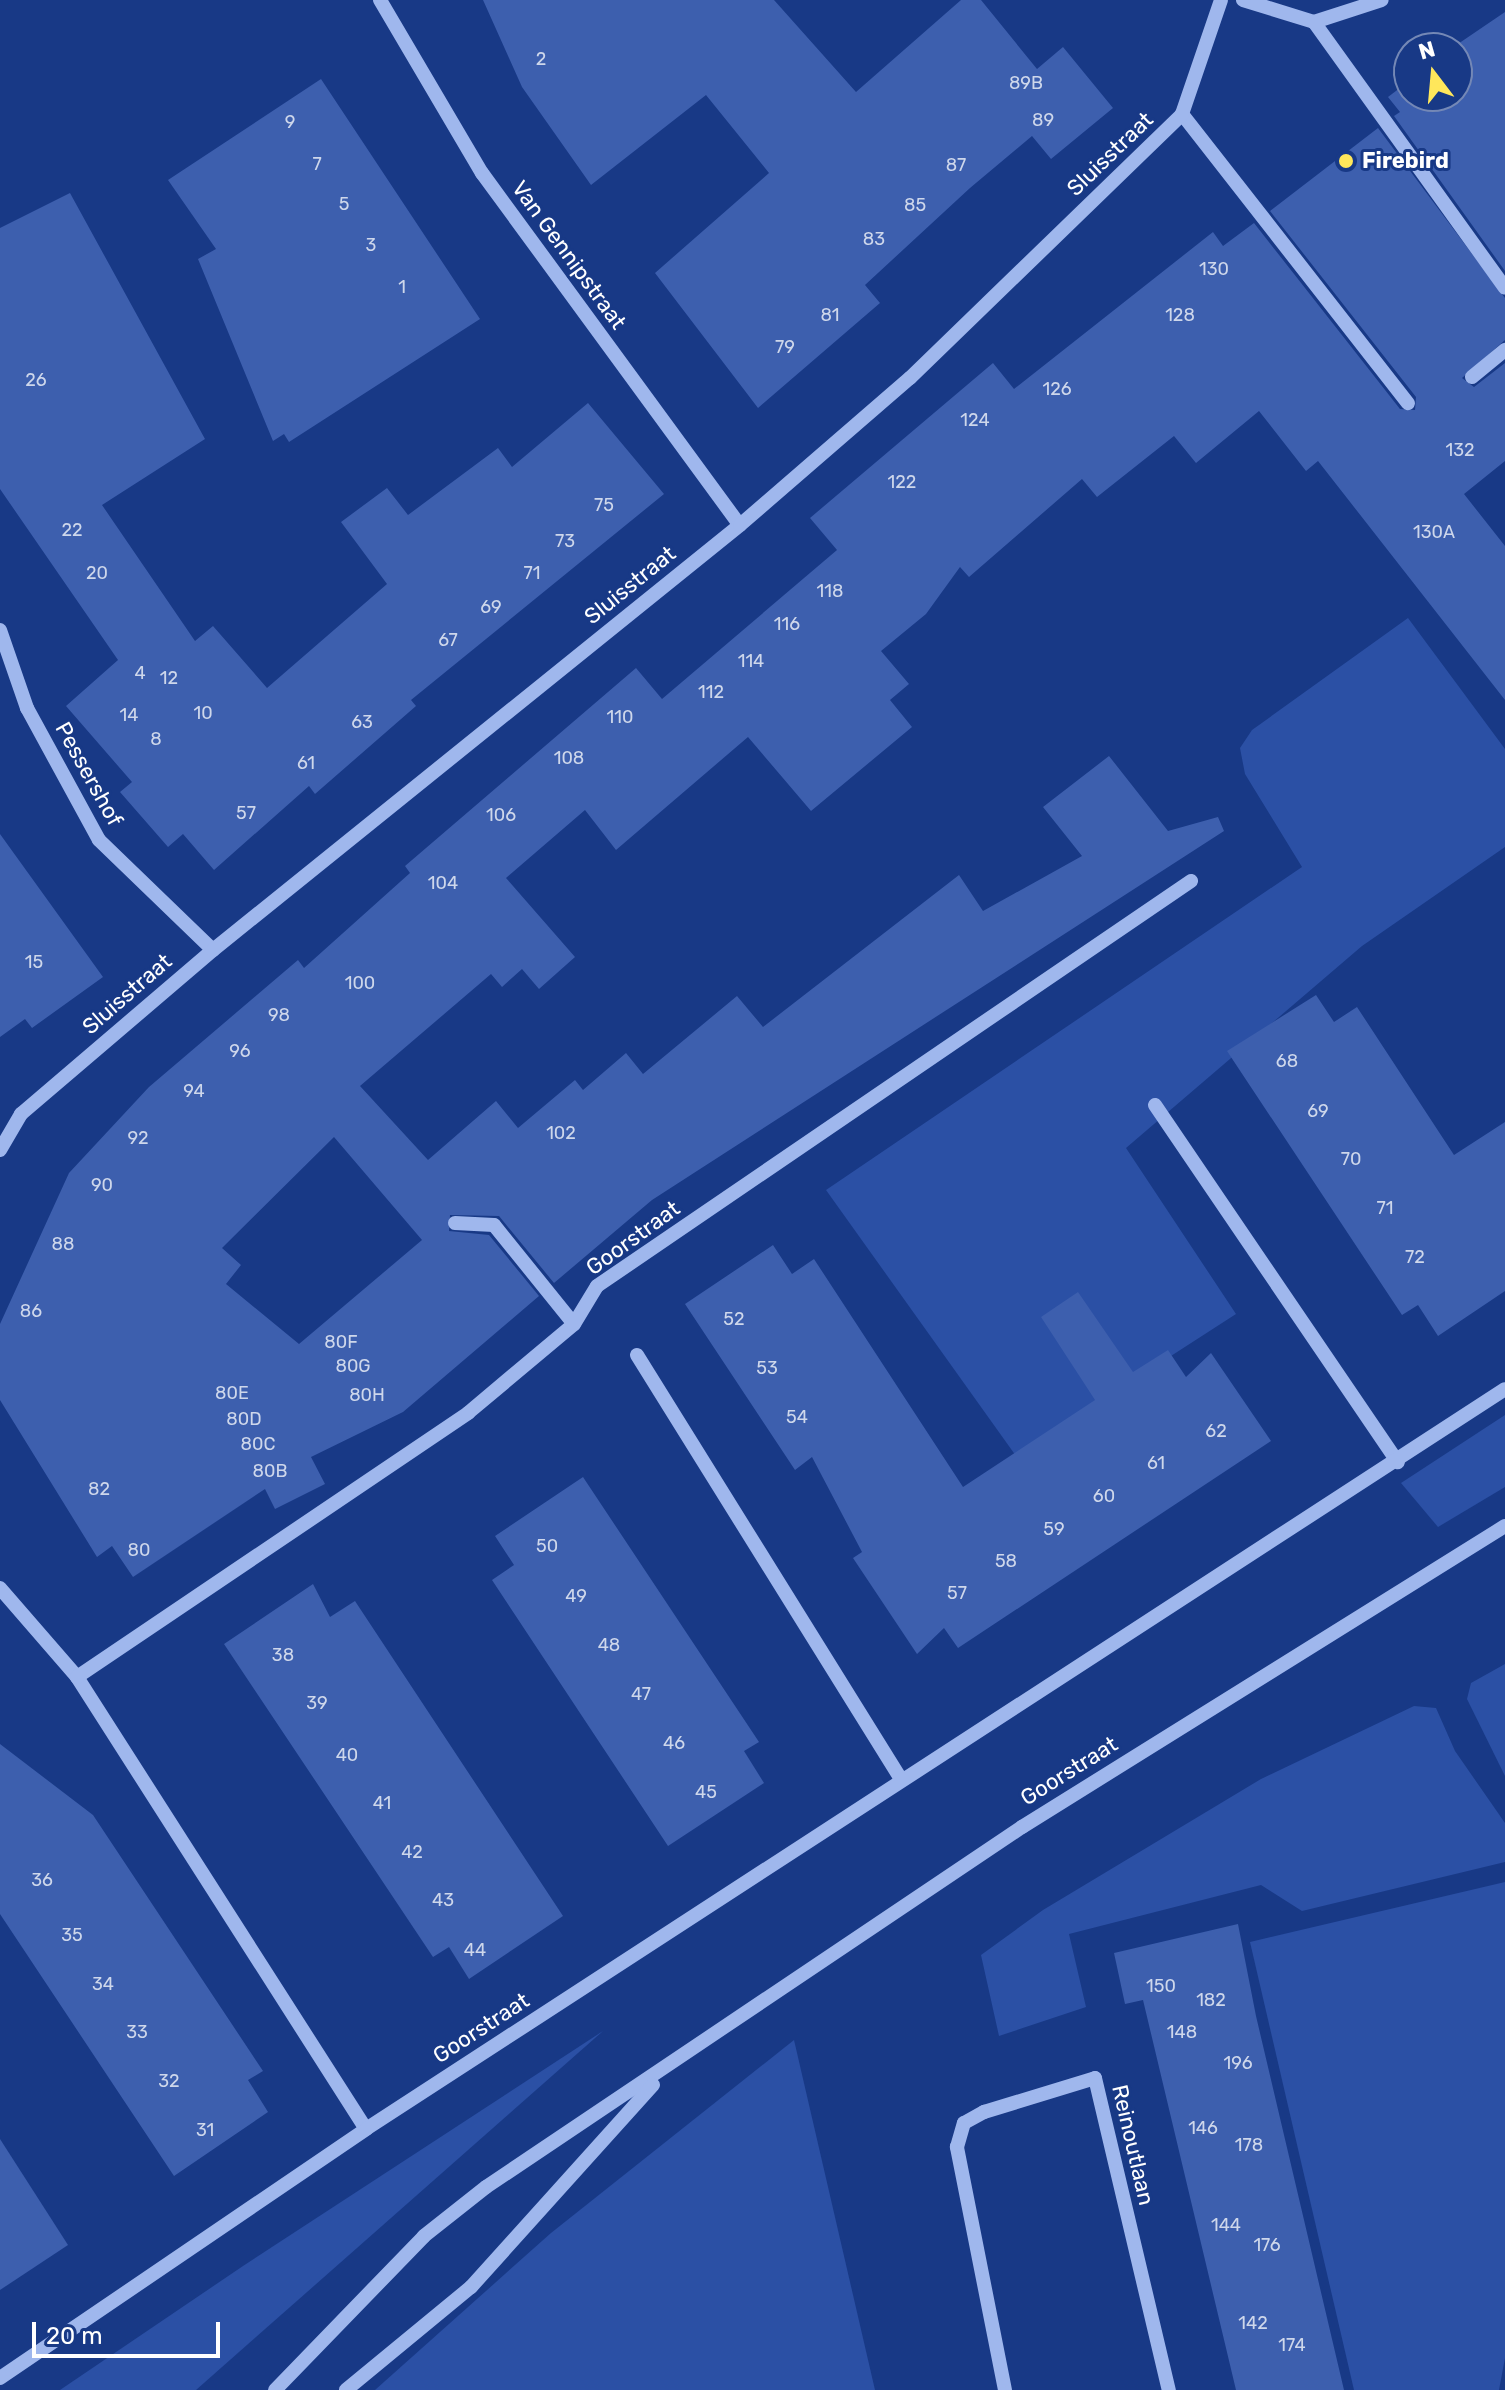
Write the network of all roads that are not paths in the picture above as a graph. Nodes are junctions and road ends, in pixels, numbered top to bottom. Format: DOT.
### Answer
graph roads {
  1 [pos="380,0"];
  2 [pos="1221,0"];
  3 [pos="1243,0"];
  4 [pos="1382,0"];
  5 [pos="1314,22"];
  6 [pos="1182,114"];
  7 [pos="1505,288"];
  8 [pos="1505,350"];
  9 [pos="1472,377"];
  10 [pos="1408,403"];
  11 [pos="740,525"];
  12 [pos="0,630"];
  13 [pos="1191,881"];
  14 [pos="213,950"];
  15 [pos="1155,1105"];
  16 [pos="0,1150"];
  17 [pos="455,1223"];
  18 [pos="574,1324"];
  19 [pos="637,1355"];
  20 [pos="1505,1389"];
  21 [pos="1398,1462"];
  22 [pos="1505,1526"];
  23 [pos="0,1588"];
  24 [pos="77,1677"];
  25 [pos="901,1779"];
  26 [pos="667,2070"];
  27 [pos="366,2129"];
  28 [pos="0,2378"];
  29 [pos="275,2390"];
  30 [pos="346,2390"];
  31 [pos="1005,2390"];
  32 [pos="1169,2390"];
  1 -- 11 [label="street, Van Gennipstraat"];
  2 -- 6 [label="street, Sluisstraat"];
  3 -- 5 [label="street"];
  4 -- 5 [label="street"];
  5 -- 7 [label="street"];
  6 -- 10 [label="street"];
  6 -- 11 [label="street, Sluisstraat"];
  8 -- 9 [label="street"];
  11 -- 14 [label="street, Sluisstraat"];
  12 -- 14 [label="street, Pessershof"];
  13 -- 18 [label="street, Goorstraat"];
  14 -- 16 [label="street, Sluisstraat"];
  15 -- 21 [label="street"];
  17 -- 18 [label="street"];
  18 -- 24 [label="street, Goorstraat"];
  19 -- 25 [label="street"];
  20 -- 21 [label="street, Goorstraat"];
  21 -- 25 [label="street, Goorstraat"];
  22 -- 26 [label="street, Goorstraat"];
  23 -- 24 [label="street"];
  24 -- 27 [label="street"];
  25 -- 27 [label="street, Goorstraat"];
  26 -- 29 [label="street, Goorstraat"];
  26 -- 30 [label="street, Goorstraat"];
  27 -- 28 [label="street, Goorstraat"];
  31 -- 32 [label="street, Reinoutlaan"];
}
